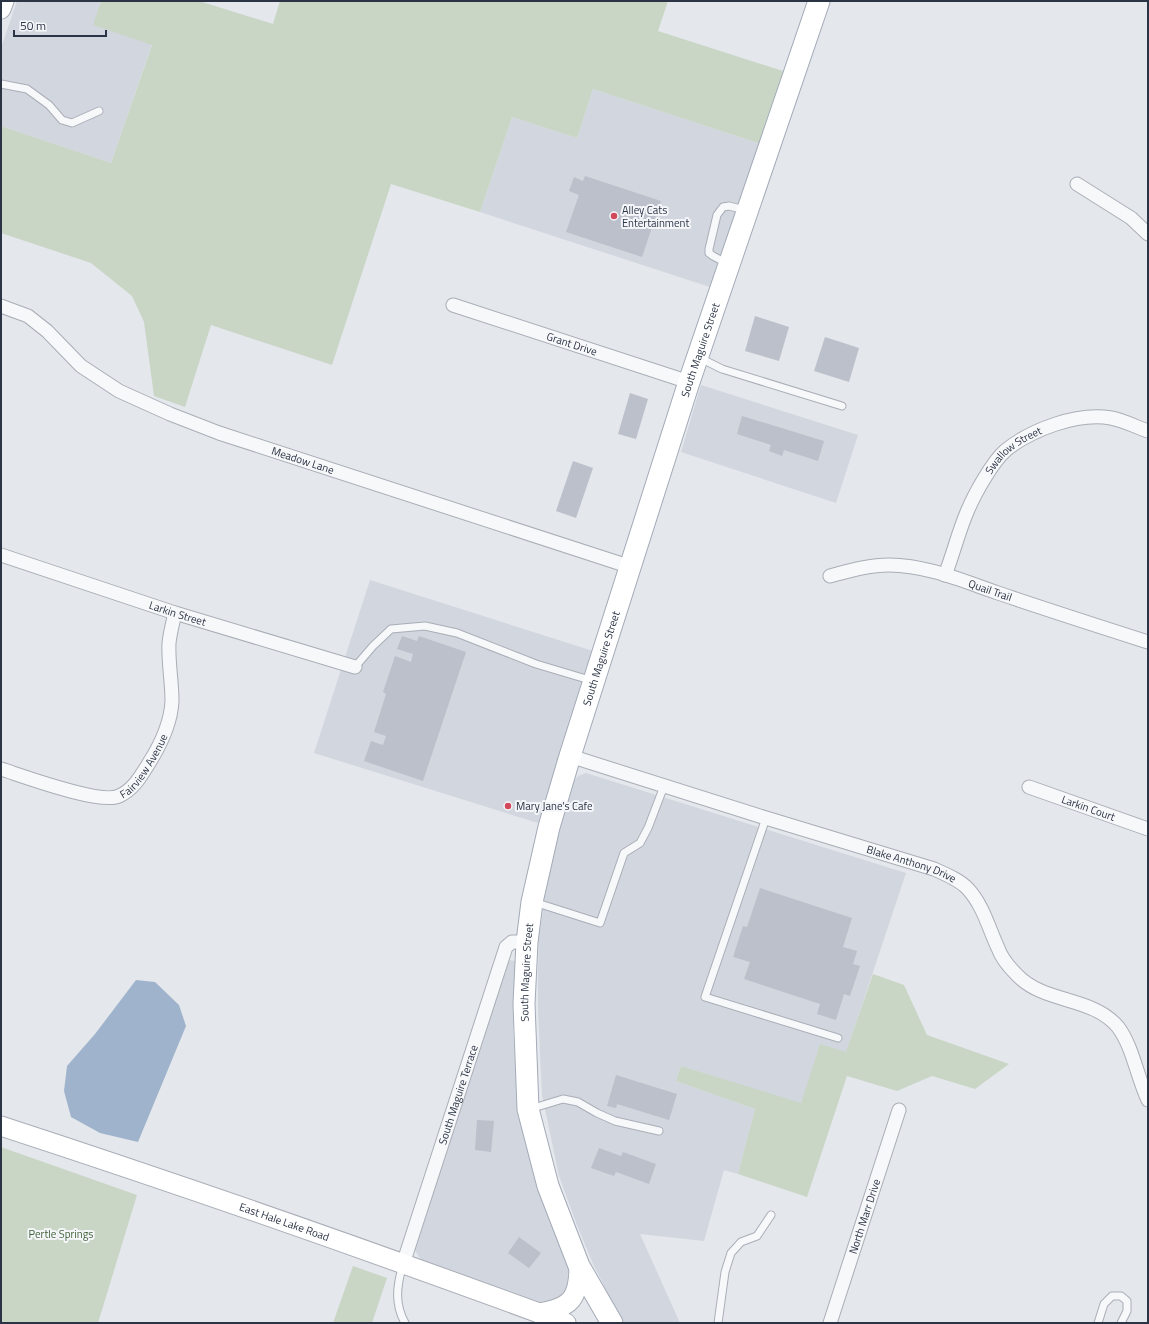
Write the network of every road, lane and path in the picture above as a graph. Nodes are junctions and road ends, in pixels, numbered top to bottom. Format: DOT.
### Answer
graph roads {
  1 [pos="4,1"];
  2 [pos="819,1"];
  3 [pos="1,10"];
  4 [pos="1,84"];
  5 [pos="98,111"];
  6 [pos="1077,184"];
  7 [pos="748,211"];
  8 [pos="1148,234"];
  9 [pos="729,264"];
  10 [pos="453,305"];
  11 [pos="1,306"];
  12 [pos="698,357"];
  13 [pos="689,382"];
  14 [pos="842,406"];
  15 [pos="1148,431"];
  16 [pos="1,555"];
  17 [pos="631,567"];
  18 [pos="945,575"];
  19 [pos="830,576"];
  20 [pos="175,613"];
  21 [pos="1148,642"];
  22 [pos="355,667"];
  23 [pos="595,681"];
  24 [pos="570,756"];
  25 [pos="1,769"];
  26 [pos="664,786"];
  27 [pos="1029,787"];
  28 [pos="766,818"];
  29 [pos="1148,829"];
  30 [pos="532,902"];
  31 [pos="527,942"];
  32 [pos="838,1038"];
  33 [pos="1148,1100"];
  34 [pos="528,1110"];
  35 [pos="899,1110"];
  36 [pos="1,1126"];
  37 [pos="659,1131"];
  38 [pos="771,1215"];
  39 [pos="403,1264"];
  40 [pos="579,1266"];
  41 [pos="539,1313"];
  42 [pos="405,1323"];
  43 [pos="566,1323"];
  44 [pos="612,1323"];
  45 [pos="718,1323"];
  46 [pos="830,1323"];
  47 [pos="1098,1323"];
  48 [pos="1121,1323"];
  1 -- 3 [label="main road"];
  2 -- 7 [label="main road, South Maguire Street"];
  4 -- 5 [label="lane"];
  6 -- 8 [label="street"];
  7 -- 9 [label="main road, South Maguire Street"];
  7 -- 9 [label="lane"];
  9 -- 12 [label="main road, South Maguire Street"];
  10 -- 13 [label="street, Grant Drive"];
  11 -- 17 [label="street, Meadow Lane"];
  12 -- 13 [label="main road, South Maguire Street"];
  12 -- 14 [label="lane"];
  13 -- 17 [label="main road, South Maguire Street"];
  15 -- 18 [label="street, Swallow Street"];
  16 -- 20 [label="street, Larkin Street"];
  17 -- 23 [label="main road, South Maguire Street"];
  18 -- 19 [label="street, Quail Trail"];
  18 -- 21 [label="street, Quail Trail"];
  20 -- 22 [label="street, Larkin Street"];
  20 -- 25 [label="street, Fairview Avenue"];
  22 -- 23 [label="lane"];
  23 -- 24 [label="main road, South Maguire Street"];
  24 -- 26 [label="street, Blake Anthony Drive"];
  24 -- 30 [label="main road, South Maguire Street"];
  26 -- 28 [label="street, Blake Anthony Drive"];
  26 -- 30 [label="lane"];
  27 -- 29 [label="street, Larkin Court"];
  28 -- 32 [label="lane"];
  28 -- 33 [label="street, Blake Anthony Drive"];
  30 -- 31 [label="main road, South Maguire Street"];
  31 -- 34 [label="main road, South Maguire Street"];
  31 -- 39 [label="street, South Maguire Terrace"];
  34 -- 37 [label="lane"];
  34 -- 40 [label="main road, South Maguire Street"];
  35 -- 46 [label="street, North Marr Drive"];
  36 -- 39 [label="main road, East Hale Lake Road"];
  38 -- 45 [label="lane"];
  39 -- 41 [label="main road, East Hale Lake Road"];
  39 -- 42 [label="lane"];
  40 -- 41 [label="main road"];
  40 -- 44 [label="main road, South Maguire Street"];
  41 -- 43 [label="main road, East Hale Lake Road"];
  47 -- 48 [label="lane"];
}
